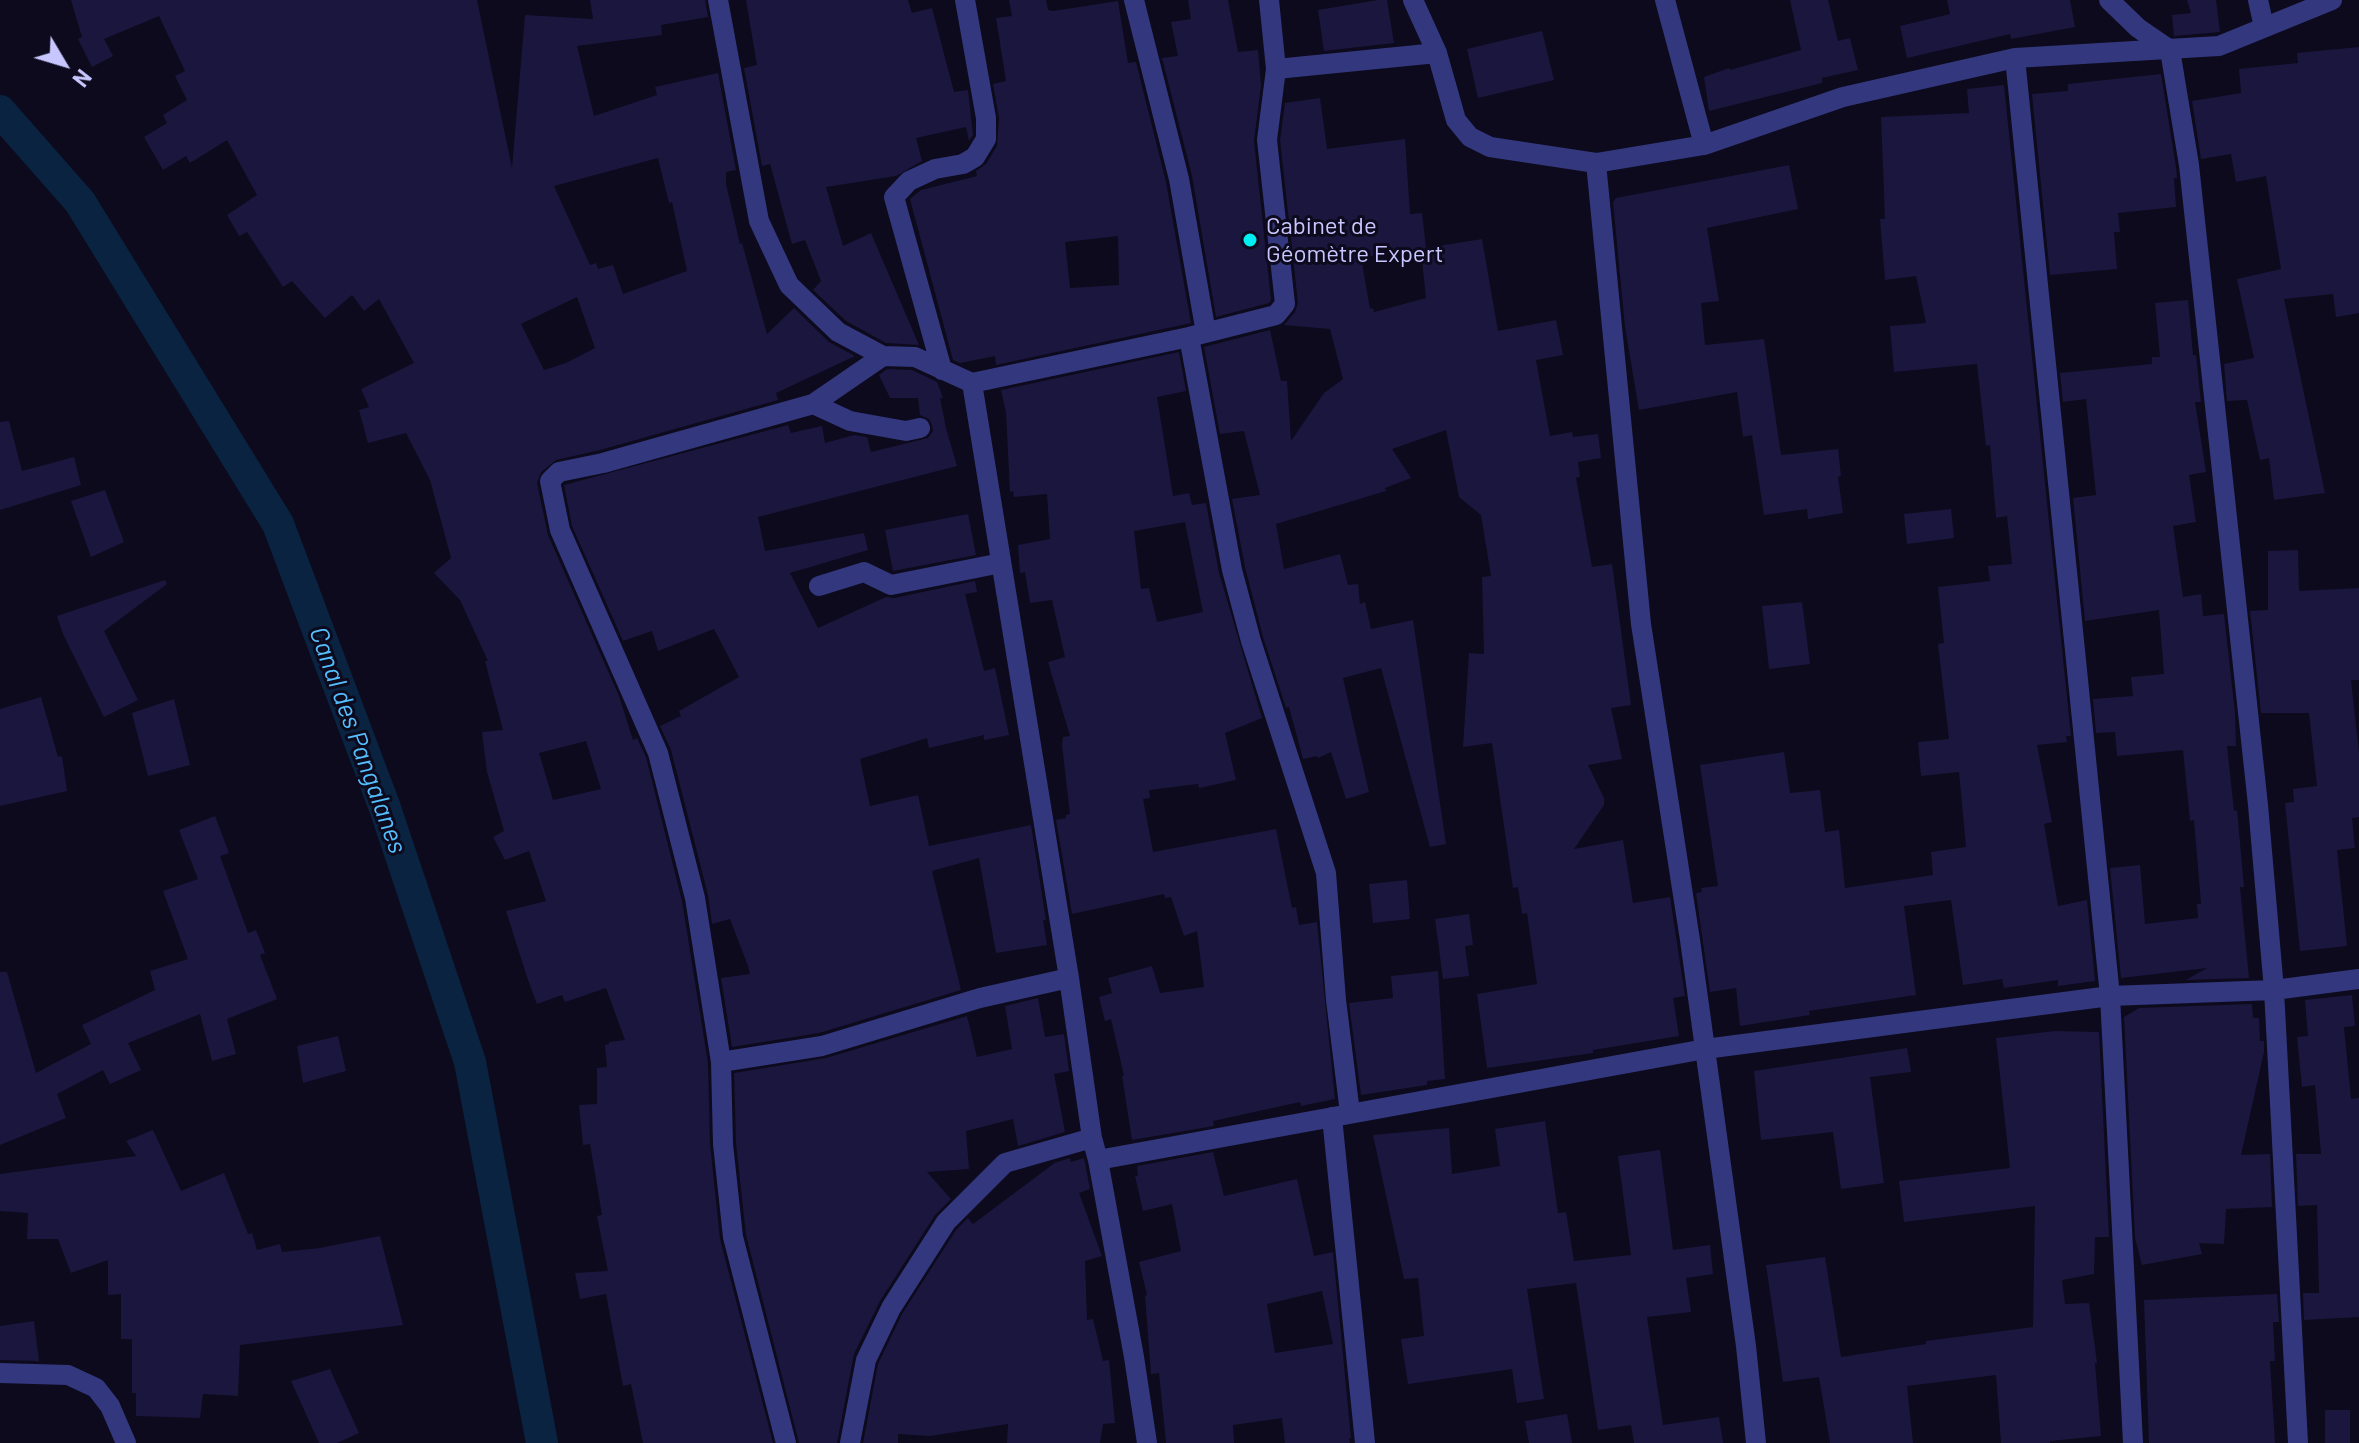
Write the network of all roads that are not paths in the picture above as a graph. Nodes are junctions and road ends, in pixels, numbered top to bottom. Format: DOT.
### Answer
graph roads {
  1 [pos="718,0"];
  2 [pos="965,0"];
  3 [pos="1134,0"];
  4 [pos="1269,0"];
  5 [pos="1413,0"];
  6 [pos="1665,0"];
  7 [pos="2109,0"];
  8 [pos="2258,0"];
  9 [pos="2332,0"];
  10 [pos="2264,27"];
  11 [pos="2170,50"];
  12 [pos="1437,53"];
  13 [pos="2015,58"];
  14 [pos="1276,69"];
  15 [pos="1704,145"];
  16 [pos="1596,163"];
  17 [pos="1198,335"];
  18 [pos="883,356"];
  19 [pos="942,370"];
  20 [pos="972,383"];
  21 [pos="813,404"];
  22 [pos="920,428"];
  23 [pos="1001,563"];
  24 [pos="819,586"];
  25 [pos="1069,978"];
  26 [pos="2359,979"];
  27 [pos="2274,990"];
  28 [pos="2110,996"];
  29 [pos="1705,1049"];
  30 [pos="721,1062"];
  31 [pos="1341,1115"];
  32 [pos="1092,1138"];
  33 [pos="1098,1160"];
  34 [pos="0,1373"];
  35 [pos="126,1443"];
  36 [pos="786,1443"];
  37 [pos="850,1443"];
  38 [pos="1147,1443"];
  39 [pos="1365,1443"];
  40 [pos="1756,1443"];
  41 [pos="2133,1443"];
  42 [pos="2298,1443"];
  1 -- 18 [label="street"];
  2 -- 19 [label="street"];
  3 -- 17 [label="street"];
  4 -- 14 [label="street"];
  5 -- 12 [label="street"];
  6 -- 15 [label="street"];
  7 -- 11 [label="street"];
  8 -- 10 [label="street"];
  9 -- 10 [label="street"];
  10 -- 11 [label="street"];
  11 -- 13 [label="street"];
  11 -- 27 [label="street"];
  12 -- 14 [label="street"];
  12 -- 16 [label="street"];
  13 -- 15 [label="street"];
  13 -- 28 [label="street"];
  14 -- 17 [label="street"];
  15 -- 16 [label="street"];
  16 -- 29 [label="street"];
  17 -- 20 [label="street"];
  17 -- 31 [label="street"];
  18 -- 19 [label="street"];
  18 -- 21 [label="street"];
  19 -- 20 [label="street"];
  20 -- 23 [label="street"];
  21 -- 22 [label="street"];
  21 -- 30 [label="street"];
  23 -- 24 [label="street"];
  23 -- 25 [label="street"];
  25 -- 30 [label="street"];
  25 -- 32 [label="street"];
  26 -- 27 [label="street"];
  27 -- 28 [label="street"];
  27 -- 42 [label="street"];
  28 -- 29 [label="street"];
  28 -- 41 [label="street"];
  29 -- 31 [label="street"];
  29 -- 40 [label="street"];
  30 -- 36 [label="street"];
  31 -- 33 [label="street"];
  31 -- 39 [label="street"];
  32 -- 33 [label="street"];
  32 -- 37 [label="street"];
  33 -- 38 [label="street"];
  34 -- 35 [label="street"];
}
